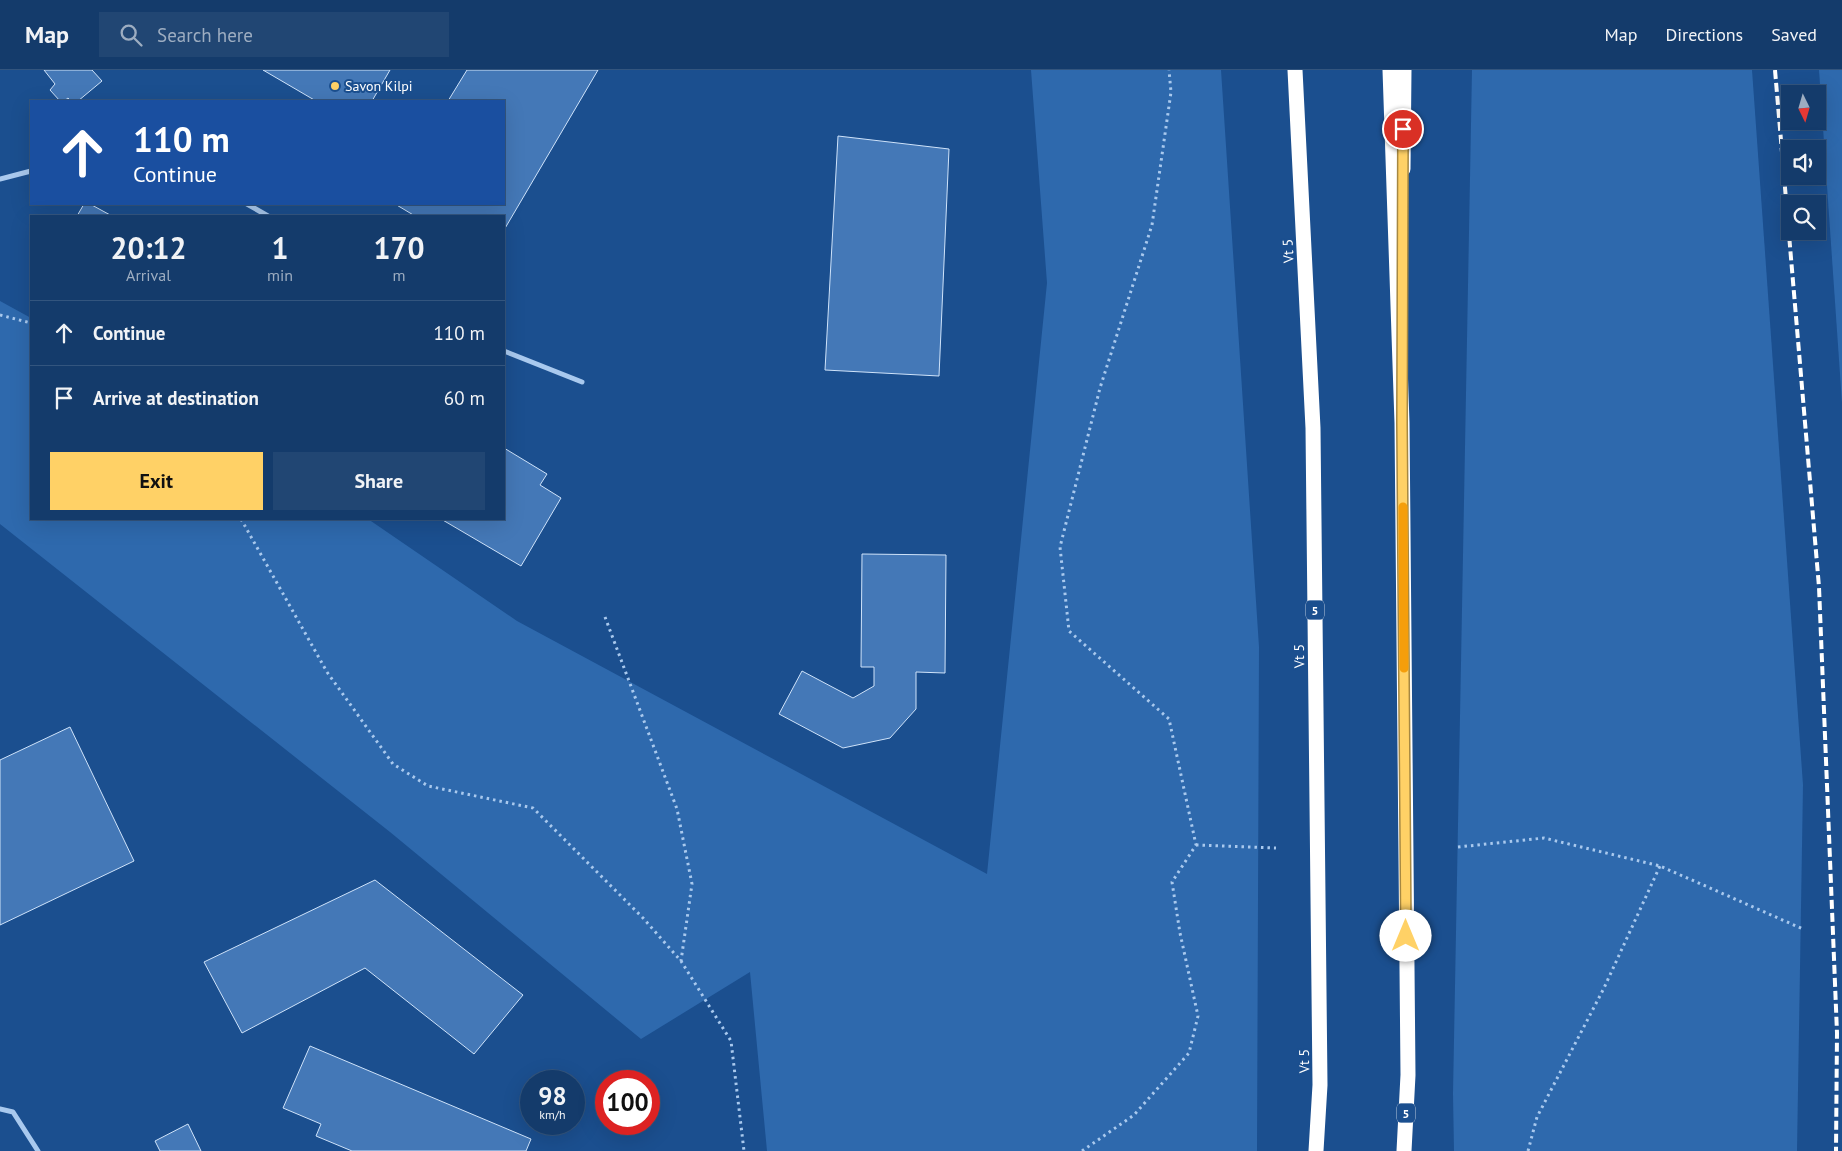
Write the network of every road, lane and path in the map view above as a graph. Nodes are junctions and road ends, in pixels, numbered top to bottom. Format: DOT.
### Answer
graph roads {
  1 [pos="1169,70"];
  2 [pos="1295,70"];
  3 [pos="1390,70"];
  4 [pos="1404,70"];
  5 [pos="30,171"];
  6 [pos="0,179"];
  7 [pos="249,205"];
  8 [pos="266,215"];
  9 [pos="0,315"];
  10 [pos="30,323"];
  11 [pos="505,351"];
  12 [pos="582,382"];
  13 [pos="1402,423"];
  14 [pos="242,520"];
  15 [pos="605,617"];
  16 [pos="1196,845"];
  17 [pos="1458,847"];
  18 [pos="1276,848"];
  19 [pos="1660,866"];
  20 [pos="1803,929"];
  21 [pos="681,961"];
  22 [pos="0,1109"];
  23 [pos="38,1151"];
  24 [pos="744,1151"];
  25 [pos="1082,1151"];
  26 [pos="1316,1151"];
  27 [pos="1404,1151"];
  28 [pos="1528,1151"];
  1 -- 16 [label="path"];
  2 -- 26 [label="highway, Vt 5 / 5"];
  3 -- 13 [label="highway, 5"];
  4 -- 13 [label="highway"];
  5 -- 6 [label="street"];
  7 -- 8 [label="street"];
  9 -- 10 [label="path"];
  11 -- 12 [label="street"];
  13 -- 27 [label="highway, 5"];
  14 -- 21 [label="path"];
  15 -- 21 [label="path"];
  16 -- 18 [label="path"];
  16 -- 25 [label="path"];
  17 -- 19 [label="path"];
  19 -- 20 [label="path"];
  19 -- 28 [label="path"];
  21 -- 24 [label="path"];
  22 -- 23 [label="street"];
}
